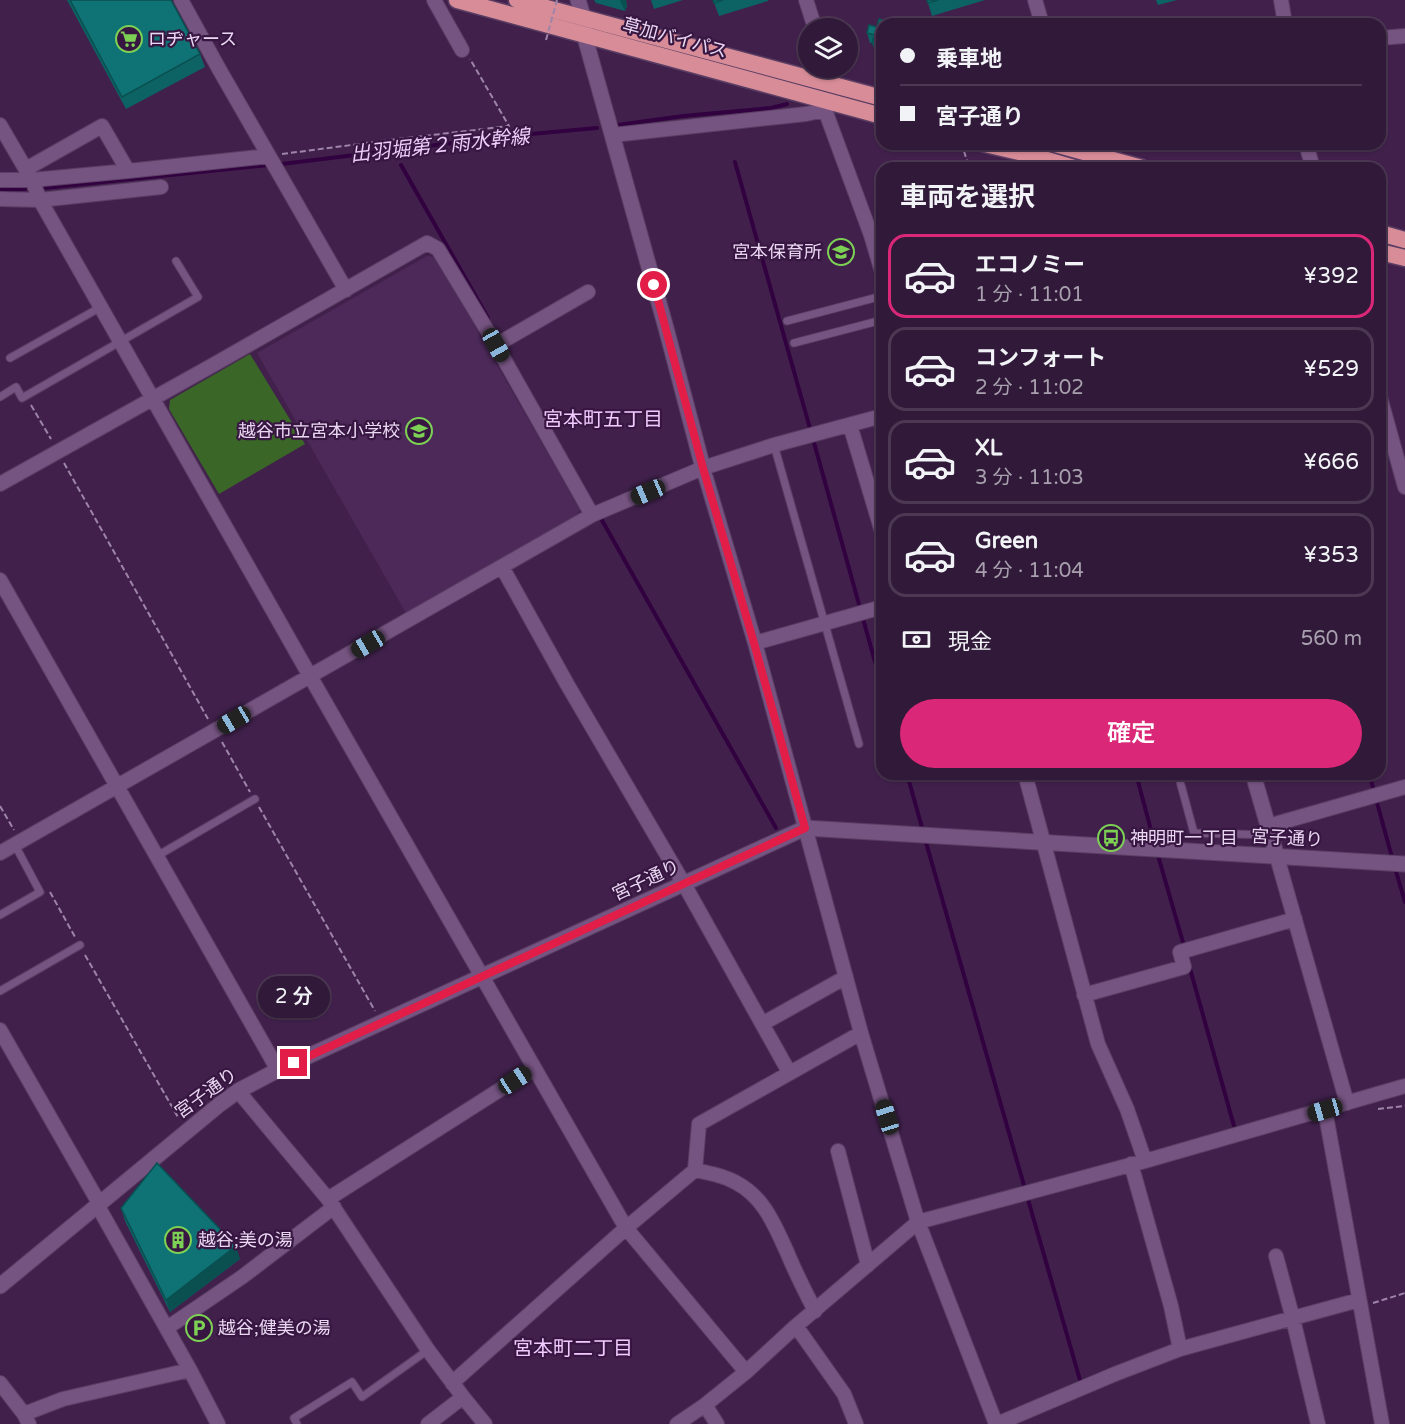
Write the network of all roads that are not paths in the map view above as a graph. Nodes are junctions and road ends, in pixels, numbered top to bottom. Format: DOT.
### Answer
graph roads {
  1 [pos="181,0"];
  2 [pos="434,0"];
  3 [pos="457,0"];
  4 [pos="517,0"];
  5 [pos="578,0"];
  6 [pos="806,0"];
  7 [pos="1035,0"];
  8 [pos="1281,0"];
  9 [pos="812,18"];
  10 [pos="1040,18"];
  11 [pos="1284,18"];
  12 [pos="584,26"];
  13 [pos="1405,36"];
  14 [pos="1386,38"];
  15 [pos="462,50"];
  16 [pos="798,70"];
  17 [pos="830,78"];
  18 [pos="876,96"];
  19 [pos="826,105"];
  20 [pos="876,115"];
  21 [pos="0,125"];
  22 [pos="612,135"];
  23 [pos="1010,150"];
  24 [pos="1086,150"];
  25 [pos="269,156"];
  26 [pos="1054,162"];
  27 [pos="1124,162"];
  28 [pos="128,171"];
  29 [pos="29,175"];
  30 [pos="0,180"];
  31 [pos="160,187"];
  32 [pos="0,199"];
  33 [pos="40,200"];
  34 [pos="876,231"];
  35 [pos="1386,235"];
  36 [pos="1405,240"];
  37 [pos="1386,253"];
  38 [pos="1405,258"];
  39 [pos="176,261"];
  40 [pos="346,290"];
  41 [pos="588,292"];
  42 [pos="876,298"];
  43 [pos="100,307"];
  44 [pos="787,321"];
  45 [pos="876,322"];
  46 [pos="121,342"];
  47 [pos="794,343"];
  48 [pos="496,345"];
  49 [pos="10,358"];
  50 [pos="0,397"];
  51 [pos="153,399"];
  52 [pos="876,418"];
  53 [pos="1386,419"];
  54 [pos="850,425"];
  55 [pos="774,445"];
  56 [pos="703,468"];
  57 [pos="0,484"];
  58 [pos="1405,487"];
  59 [pos="876,512"];
  60 [pos="592,515"];
  61 [pos="502,567"];
  62 [pos="0,580"];
  63 [pos="876,609"];
  64 [pos="825,622"];
  65 [pos="754,643"];
  66 [pos="310,676"];
  67 [pos="859,744"];
  68 [pos="1027,780"];
  69 [pos="1180,780"];
  70 [pos="1255,780"];
  71 [pos="118,786"];
  72 [pos="1405,788"];
  73 [pos="255,799"];
  74 [pos="805,828"];
  75 [pos="1269,830"];
  76 [pos="1043,842"];
  77 [pos="17,844"];
  78 [pos="0,854"];
  79 [pos="157,856"];
  80 [pos="1277,857"];
  81 [pos="1405,864"];
  82 [pos="684,884"];
  83 [pos="0,915"];
  84 [pos="1295,919"];
  85 [pos="80,945"];
  86 [pos="482,977"];
  87 [pos="846,977"];
  88 [pos="0,991"];
  89 [pos="1084,995"];
  90 [pos="762,1024"];
  91 [pos="0,1030"];
  92 [pos="861,1032"];
  93 [pos="534,1068"];
  94 [pos="278,1070"];
  95 [pos="789,1072"];
  96 [pos="1405,1086"];
  97 [pos="238,1091"];
  98 [pos="1347,1103"];
  99 [pos="1325,1110"];
  100 [pos="838,1151"];
  101 [pos="1138,1162"];
  102 [pos="695,1170"];
  103 [pos="99,1203"];
  104 [pos="331,1203"];
  105 [pos="918,1222"];
  106 [pos="626,1228"];
  107 [pos="1276,1256"];
  108 [pos="868,1265"];
  109 [pos="0,1286"];
  110 [pos="1366,1302"];
  111 [pos="815,1311"];
  112 [pos="1293,1318"];
  113 [pos="796,1326"];
  114 [pos="167,1328"];
  115 [pos="1180,1348"];
  116 [pos="428,1350"];
  117 [pos="190,1370"];
  118 [pos="746,1372"];
  119 [pos="0,1383"];
  120 [pos="452,1383"];
  121 [pos="463,1398"];
  122 [pos="705,1405"];
  123 [pos="26,1419"];
  124 [pos="218,1424"];
  125 [pos="297,1424"];
  126 [pos="428,1424"];
  127 [pos="485,1424"];
  128 [pos="677,1424"];
  129 [pos="717,1424"];
  130 [pos="856,1424"];
  131 [pos="996,1424"];
  132 [pos="1318,1424"];
  133 [pos="1382,1424"];
  1 -- 25 [label="street"];
  2 -- 15 [label="street"];
  3 -- 12 [label="highway, 草加バイパス"];
  4 -- 12 [label="highway, 草加バイパス"];
  5 -- 12 [label="street"];
  6 -- 9 [label="street"];
  7 -- 10 [label="street"];
  8 -- 11 [label="street"];
  12 -- 16 [label="highway, 草加バイパス"];
  12 -- 19 [label="highway, 草加バイパス"];
  12 -- 22 [label="street"];
  13 -- 14 [label="street"];
  17 -- 18 [label="highway, 草加バイパス"];
  19 -- 20 [label="highway, 草加バイパス"];
  19 -- 22 [label="street"];
  19 -- 34 [label="street"];
  21 -- 29 [label="street"];
  22 -- 56 [label="street"];
  23 -- 26 [label="highway"];
  24 -- 27 [label="highway"];
  25 -- 28 [label="street"];
  25 -- 40 [label="street"];
  28 -- 29 [label="street"];
  28 -- 29 [label="street"];
  29 -- 30 [label="street"];
  29 -- 33 [label="street"];
  31 -- 33 [label="street"];
  32 -- 33 [label="street"];
  33 -- 43 [label="street"];
  35 -- 36 [label="highway"];
  37 -- 38 [label="highway"];
  39 -- 46 [label="lane"];
  40 -- 48 [label="street"];
  40 -- 51 [label="street"];
  41 -- 48 [label="street"];
  42 -- 44 [label="lane"];
  43 -- 46 [label="street"];
  43 -- 49 [label="lane"];
  45 -- 47 [label="lane"];
  46 -- 50 [label="lane"];
  46 -- 51 [label="street"];
  48 -- 60 [label="street"];
  51 -- 57 [label="street"];
  51 -- 66 [label="street"];
  52 -- 54 [label="street"];
  53 -- 58 [label="street"];
  54 -- 55 [label="street"];
  54 -- 59 [label="street"];
  55 -- 56 [label="street"];
  55 -- 64 [label="lane"];
  56 -- 60 [label="street"];
  56 -- 65 [label="street"];
  60 -- 61 [label="street"];
  61 -- 66 [label="street"];
  61 -- 82 [label="street"];
  62 -- 71 [label="street"];
  63 -- 64 [label="street"];
  64 -- 65 [label="street"];
  64 -- 67 [label="lane"];
  65 -- 74 [label="street"];
  66 -- 71 [label="street"];
  66 -- 86 [label="street"];
  68 -- 76 [label="street"];
  69 -- 75 [label="lane"];
  70 -- 75 [label="street"];
  71 -- 77 [label="street"];
  71 -- 79 [label="street"];
  72 -- 75 [label="street"];
  73 -- 79 [label="lane"];
  74 -- 76 [label="street, 宮子通り"];
  74 -- 82 [label="street, 宮子通り"];
  74 -- 87 [label="street"];
  75 -- 80 [label="street"];
  76 -- 80 [label="street, 宮子通り"];
  76 -- 89 [label="street"];
  77 -- 78 [label="street"];
  77 -- 83 [label="lane"];
  79 -- 94 [label="street"];
  80 -- 81 [label="street, 宮子通り"];
  80 -- 84 [label="street"];
  82 -- 86 [label="street, 宮子通り"];
  82 -- 90 [label="street"];
  84 -- 89 [label="street"];
  84 -- 98 [label="street"];
  85 -- 88 [label="lane"];
  86 -- 93 [label="street"];
  86 -- 94 [label="street, 宮子通り"];
  87 -- 90 [label="street"];
  87 -- 92 [label="street"];
  89 -- 101 [label="street"];
  90 -- 95 [label="street"];
  91 -- 103 [label="street"];
  92 -- 95 [label="street"];
  92 -- 105 [label="street"];
  93 -- 104 [label="street"];
  93 -- 106 [label="street"];
  94 -- 97 [label="street, 宮子通り"];
  95 -- 102 [label="street"];
  96 -- 98 [label="street"];
  97 -- 103 [label="street, 宮子通り"];
  97 -- 104 [label="street"];
  98 -- 99 [label="street"];
  99 -- 101 [label="street"];
  99 -- 110 [label="street"];
  100 -- 108 [label="street"];
  101 -- 105 [label="street"];
  101 -- 115 [label="street"];
  102 -- 106 [label="street"];
  102 -- 111 [label="street"];
  103 -- 109 [label="street, 宮子通り"];
  103 -- 114 [label="street"];
  104 -- 114 [label="street"];
  104 -- 116 [label="street"];
  105 -- 108 [label="street"];
  105 -- 131 [label="street"];
  106 -- 118 [label="street"];
  106 -- 120 [label="street"];
  107 -- 112 [label="street"];
  108 -- 111 [label="street"];
  110 -- 112 [label="street"];
  110 -- 133 [label="street"];
  111 -- 113 [label="street"];
  112 -- 115 [label="street"];
  112 -- 132 [label="street"];
  113 -- 118 [label="street"];
  113 -- 130 [label="street"];
  114 -- 117 [label="street"];
  115 -- 131 [label="street"];
  116 -- 120 [label="street"];
  116 -- 125 [label="lane"];
  117 -- 123 [label="street"];
  117 -- 124 [label="street"];
  118 -- 122 [label="street"];
  119 -- 123 [label="street"];
  120 -- 121 [label="street"];
  121 -- 126 [label="street"];
  121 -- 127 [label="street"];
  122 -- 128 [label="street"];
  122 -- 129 [label="street"];
}
